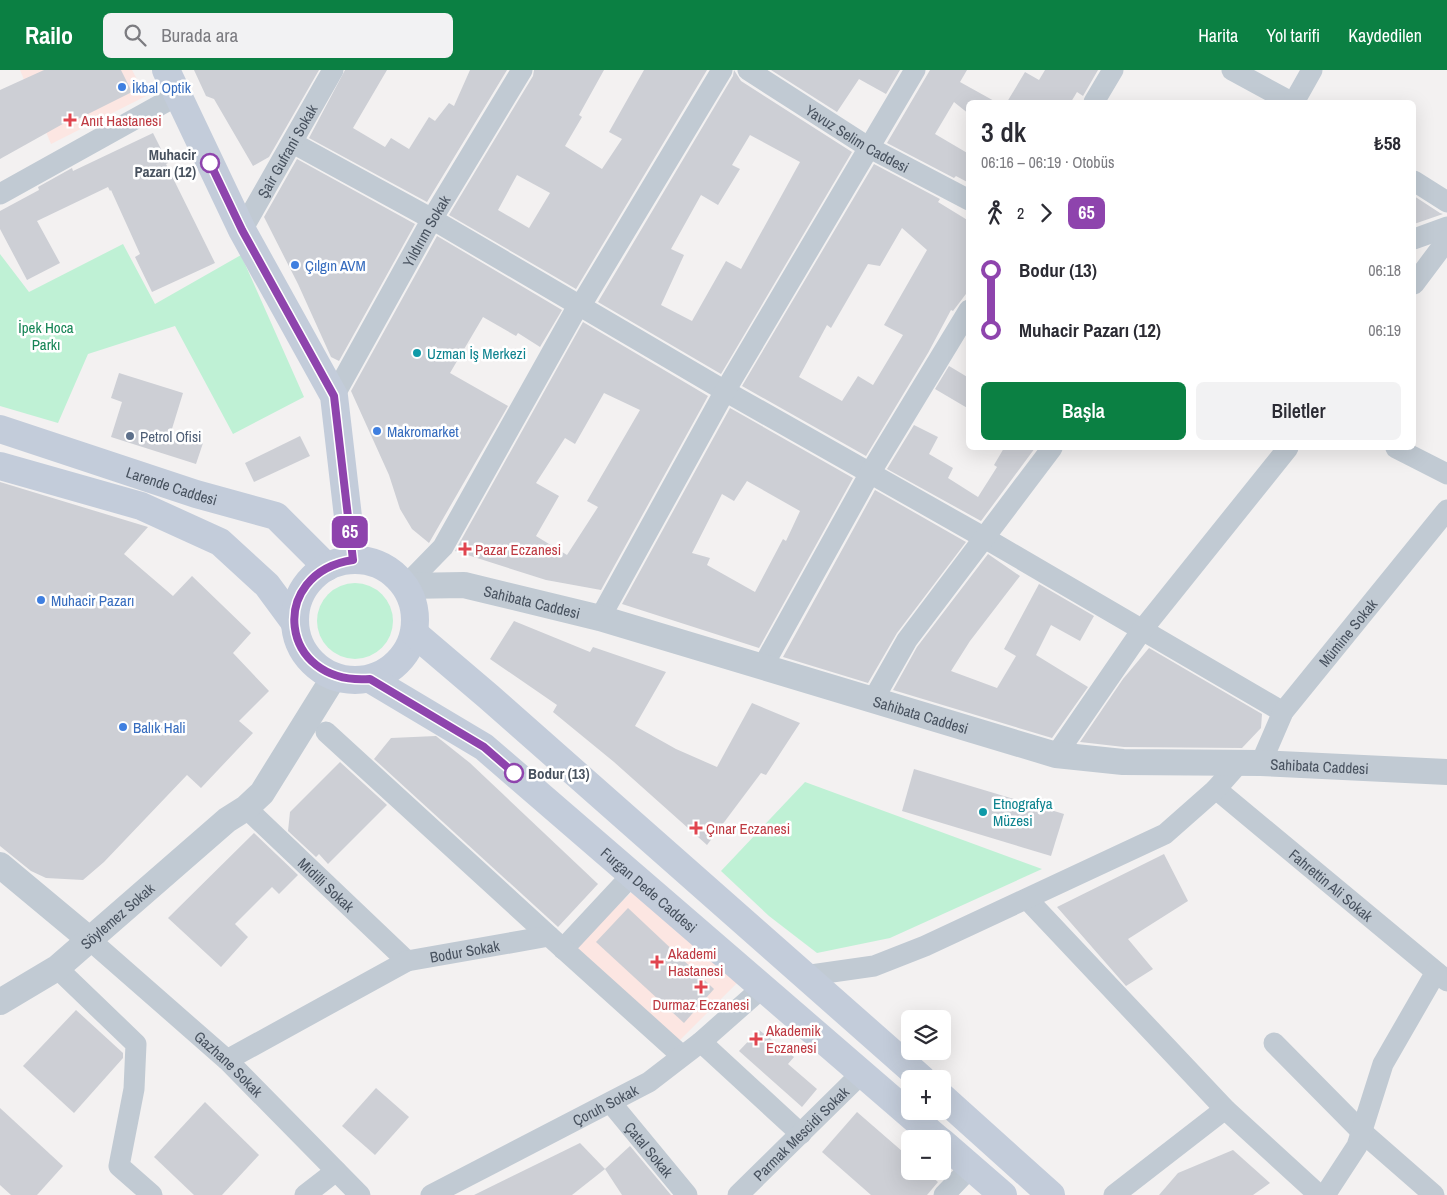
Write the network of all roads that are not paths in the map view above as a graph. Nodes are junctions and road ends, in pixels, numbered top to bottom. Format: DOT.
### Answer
graph roads {
  1 [pos="166,70"];
  2 [pos="333,70"];
  3 [pos="522,70"];
  4 [pos="722,70"];
  5 [pos="748,70"];
  6 [pos="915,70"];
  7 [pos="1113,70"];
  8 [pos="1232,70"];
  9 [pos="1312,70"];
  10 [pos="178,95"];
  11 [pos="1095,100"];
  12 [pos="1289,100"];
  13 [pos="1294,100"];
  14 [pos="293,143"];
  15 [pos="868,147"];
  16 [pos="1416,182"];
  17 [pos="0,194"];
  18 [pos="966,198"];
  19 [pos="1447,202"];
  20 [pos="432,219"];
  21 [pos="1447,227"];
  22 [pos="242,230"];
  23 [pos="1416,238"];
  24 [pos="1447,240"];
  25 [pos="1416,281"];
  26 [pos="579,304"];
  27 [pos="966,315"];
  28 [pos="725,391"];
  29 [pos="334,396"];
  30 [pos="0,430"];
  31 [pos="1050,450"];
  32 [pos="1286,450"];
  33 [pos="1400,450"];
  34 [pos="0,466"];
  35 [pos="870,473"];
  36 [pos="1447,474"];
  37 [pos="1447,510"];
  38 [pos="983,537"];
  39 [pos="353,560"];
  40 [pos="327,567"];
  41 [pos="405,586"];
  42 [pos="600,618"];
  43 [pos="295,623"];
  44 [pos="1142,630"];
  45 [pos="414,634"];
  46 [pos="763,666"];
  47 [pos="334,677"];
  48 [pos="370,679"];
  49 [pos="873,700"];
  50 [pos="1283,712"];
  51 [pos="326,732"];
  52 [pos="1056,754"];
  53 [pos="1250,763"];
  54 [pos="1447,772"];
  55 [pos="1216,789"];
  56 [pos="236,814"];
  57 [pos="0,865"];
  58 [pos="632,875"];
  59 [pos="1027,899"];
  60 [pos="90,940"];
  61 [pos="556,942"];
  62 [pos="407,960"];
  63 [pos="57,968"];
  64 [pos="804,976"];
  65 [pos="1441,976"];
  66 [pos="762,988"];
  67 [pos="0,1002"];
  68 [pos="701,1042"];
  69 [pos="1274,1044"];
  70 [pos="682,1055"];
  71 [pos="227,1060"];
  72 [pos="912,1070"];
  73 [pos="862,1073"];
  74 [pos="611,1103"];
  75 [pos="951,1105"];
  76 [pos="1225,1109"];
  77 [pos="928,1130"];
  78 [pos="1362,1132"];
  79 [pos="801,1134"];
  80 [pos="951,1150"];
  81 [pos="971,1167"];
  82 [pos="336,1171"];
  83 [pos="152,1195"];
  84 [pos="305,1195"];
  85 [pos="360,1195"];
  86 [pos="431,1195"];
  87 [pos="687,1195"];
  88 [pos="738,1195"];
  89 [pos="944,1195"];
  90 [pos="1003,1195"];
  91 [pos="1051,1195"];
  92 [pos="1114,1195"];
  93 [pos="1319,1195"];
  94 [pos="1325,1195"];
  95 [pos="1434,1195"];
  1 -- 10 [label="main road"];
  2 -- 14 [label="street, Şair Gufrani Sokak"];
  3 -- 20 [label="street, Yıldırım Sokak"];
  4 -- 26 [label="street"];
  5 -- 15 [label="street, Yavuz Selim Caddesi"];
  6 -- 15 [label="street"];
  7 -- 11 [label="street"];
  8 -- 12 [label="street"];
  9 -- 13 [label="street"];
  10 -- 17 [label="street"];
  10 -- 22 [label="main road"];
  14 -- 20 [label="street"];
  14 -- 22 [label="street, Şair Gufrani Sokak"];
  15 -- 18 [label="street, Yavuz Selim Caddesi"];
  15 -- 28 [label="street"];
  16 -- 19 [label="street"];
  20 -- 26 [label="street"];
  20 -- 29 [label="street, Yıldırım Sokak"];
  21 -- 23 [label="street"];
  22 -- 29 [label="main road"];
  24 -- 25 [label="street"];
  26 -- 28 [label="street"];
  26 -- 41 [label="street"];
  27 -- 35 [label="street"];
  28 -- 35 [label="street"];
  28 -- 42 [label="street"];
  29 -- 39 [label="main road"];
  30 -- 40 [label="main road, Larende Caddesi"];
  31 -- 38 [label="street"];
  32 -- 44 [label="street"];
  33 -- 36 [label="street"];
  34 -- 43 [label="main road, Larende Caddesi"];
  35 -- 38 [label="street"];
  35 -- 46 [label="street"];
  37 -- 50 [label="street, Mümine Sokak"];
  38 -- 44 [label="street"];
  38 -- 49 [label="street"];
  39 -- 40 [label="main road"];
  39 -- 41 [label="main road"];
  40 -- 43 [label="main road"];
  41 -- 42 [label="street, Sahibata Caddesi"];
  41 -- 45 [label="main road"];
  42 -- 46 [label="street, Sahibata Caddesi"];
  43 -- 47 [label="main road"];
  44 -- 50 [label="street"];
  44 -- 52 [label="street"];
  45 -- 48 [label="main road"];
  45 -- 64 [label="main road"];
  46 -- 49 [label="street, Sahibata Caddesi"];
  47 -- 48 [label="main road"];
  47 -- 56 [label="street, Söylemez Sokak"];
  48 -- 58 [label="main road, Furgan Dede Caddesi"];
  49 -- 52 [label="street, Sahibata Caddesi"];
  50 -- 53 [label="street, Mümine Sokak"];
  51 -- 61 [label="street"];
  52 -- 53 [label="street, Sahibata Caddesi"];
  53 -- 54 [label="street, Sahibata Caddesi"];
  53 -- 55 [label="street, Mümine Sokak"];
  55 -- 59 [label="street, Mümine Sokak"];
  55 -- 65 [label="street, Fahrettin Ali Sokak"];
  56 -- 60 [label="street, Söylemez Sokak"];
  56 -- 62 [label="street, Midilli Sokak"];
  57 -- 60 [label="street"];
  58 -- 61 [label="street"];
  58 -- 66 [label="main road, Furgan Dede Caddesi"];
  59 -- 64 [label="street, Mümine Sokak"];
  59 -- 76 [label="street"];
  60 -- 63 [label="street, Söylemez Sokak"];
  60 -- 71 [label="street, Gazhane Sokak"];
  61 -- 62 [label="street, Bodur Sokak"];
  61 -- 70 [label="street"];
  62 -- 71 [label="street, Bodur Sokak"];
  63 -- 67 [label="street, Söylemez Sokak"];
  63 -- 83 [label="street"];
  64 -- 72 [label="main road"];
  65 -- 78 [label="street"];
  66 -- 68 [label="street, Çoruh Sokak"];
  66 -- 73 [label="main road, Furgan Dede Caddesi"];
  68 -- 70 [label="street, Çoruh Sokak"];
  68 -- 79 [label="street"];
  69 -- 78 [label="street"];
  70 -- 74 [label="street, Çoruh Sokak"];
  71 -- 82 [label="street, Gazhane Sokak"];
  73 -- 77 [label="main road, Furgan Dede Caddesi"];
  73 -- 79 [label="street, Parmak Mescidi Sokak"];
  74 -- 86 [label="street, Çoruh Sokak"];
  74 -- 87 [label="street, Çatal Sokak"];
  75 -- 91 [label="main road"];
  76 -- 92 [label="street"];
  76 -- 93 [label="street"];
  78 -- 94 [label="street"];
  78 -- 95 [label="street"];
  79 -- 88 [label="street, Parmak Mescidi Sokak"];
  80 -- 81 [label="main road"];
  81 -- 89 [label="street"];
  81 -- 90 [label="main road"];
  82 -- 84 [label="street"];
  82 -- 85 [label="street, Gazhane Sokak"];
}
